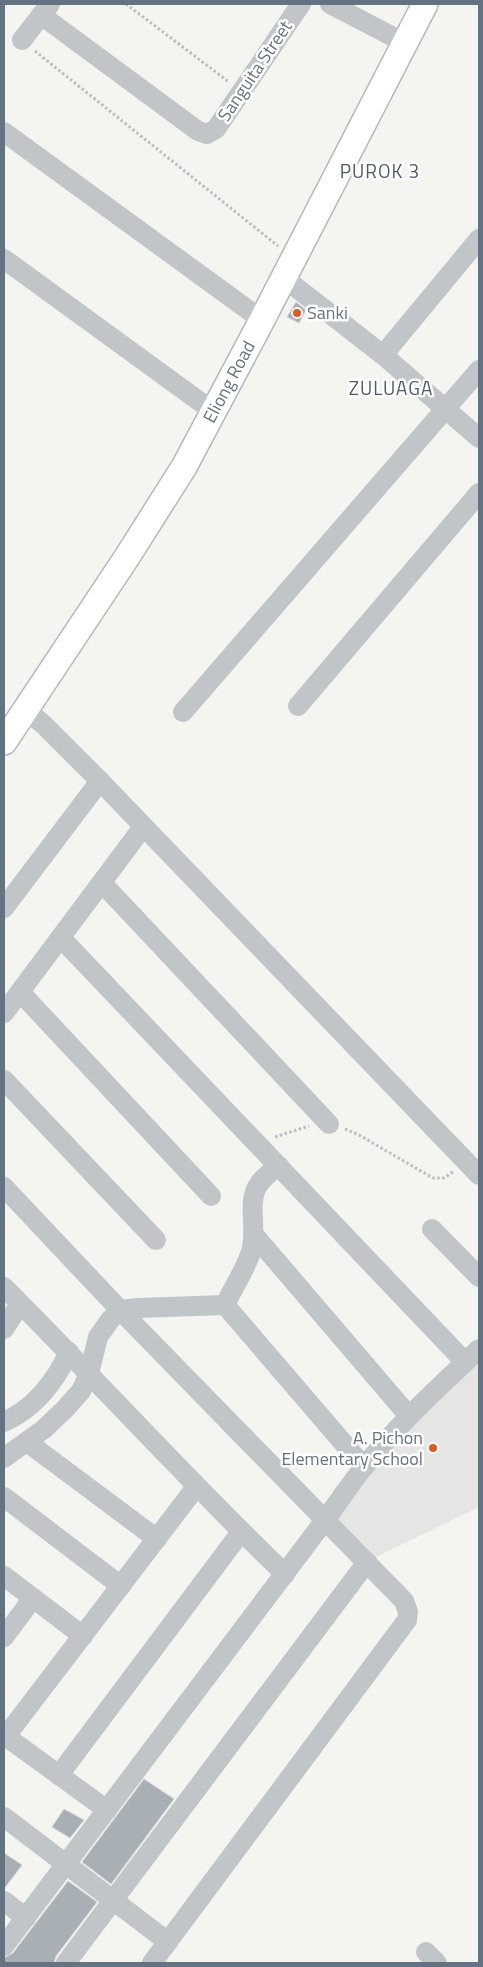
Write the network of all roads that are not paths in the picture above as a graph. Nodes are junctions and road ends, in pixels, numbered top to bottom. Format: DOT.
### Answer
graph roads {
  1 [pos="301,4"];
  2 [pos="330,4"];
  3 [pos="425,4"];
  4 [pos="46,9"];
  5 [pos="22,40"];
  6 [pos="405,43"];
  7 [pos="4,132"];
  8 [pos="479,239"];
  9 [pos="4,259"];
  10 [pos="289,268"];
  11 [pos="262,320"];
  12 [pos="383,355"];
  13 [pos="479,370"];
  14 [pos="445,409"];
  15 [pos="214,412"];
  16 [pos="479,438"];
  17 [pos="479,494"];
  18 [pos="298,706"];
  19 [pos="26,710"];
  20 [pos="183,712"];
  21 [pos="4,742"];
  22 [pos="100,780"];
  23 [pos="143,827"];
  24 [pos="102,883"];
  25 [pos="4,908"];
  26 [pos="60,938"];
  27 [pos="20,992"];
  28 [pos="4,1013"];
  29 [pos="4,1080"];
  30 [pos="329,1124"];
  31 [pos="279,1166"];
  32 [pos="479,1175"];
  33 [pos="4,1187"];
  34 [pos="211,1196"];
  35 [pos="432,1229"];
  36 [pos="255,1236"];
  37 [pos="156,1240"];
  38 [pos="479,1276"];
  39 [pos="4,1287"];
  40 [pos="20,1304"];
  41 [pos="225,1305"];
  42 [pos="120,1310"];
  43 [pos="4,1329"];
  44 [pos="68,1352"];
  45 [pos="472,1356"];
  46 [pos="89,1374"];
  47 [pos="409,1416"];
  48 [pos="4,1422"];
  49 [pos="27,1442"];
  50 [pos="4,1458"];
  51 [pos="364,1466"];
  52 [pos="196,1487"];
  53 [pos="4,1497"];
  54 [pos="325,1520"];
  55 [pos="241,1532"];
  56 [pos="157,1539"];
  57 [pos="368,1562"];
  58 [pos="285,1574"];
  59 [pos="4,1576"];
  60 [pos="121,1586"];
  61 [pos="33,1598"];
  62 [pos="82,1636"];
  63 [pos="4,1637"];
  64 [pos="5,1735"];
  65 [pos="59,1775"];
  66 [pos="106,1810"];
  67 [pos="4,1817"];
  68 [pos="66,1865"];
  69 [pos="4,1901"];
  70 [pos="113,1901"];
  71 [pos="26,1918"];
  72 [pos="168,1942"];
  73 [pos="4,1946"];
  74 [pos="66,1963"];
  75 [pos="152,1963"];
  1 -- 4 [label="street, Sanguita Street"];
  2 -- 6 [label="street"];
  3 -- 6 [label="main road, Eliong Road"];
  4 -- 5 [label="street"];
  6 -- 10 [label="main road, Eliong Road"];
  7 -- 11 [label="street"];
  8 -- 12 [label="street"];
  9 -- 15 [label="street"];
  10 -- 11 [label="main road, Eliong Road"];
  10 -- 12 [label="street"];
  11 -- 15 [label="main road, Eliong Road"];
  12 -- 14 [label="street"];
  13 -- 14 [label="street"];
  14 -- 16 [label="street"];
  14 -- 20 [label="street"];
  15 -- 19 [label="main road, Eliong Road"];
  17 -- 18 [label="street"];
  19 -- 21 [label="main road, Eliong Road"];
  19 -- 22 [label="street"];
  22 -- 23 [label="street"];
  22 -- 25 [label="street"];
  23 -- 24 [label="street"];
  23 -- 32 [label="street"];
  24 -- 26 [label="street"];
  24 -- 30 [label="street"];
  26 -- 27 [label="street"];
  26 -- 31 [label="street"];
  27 -- 28 [label="street"];
  27 -- 34 [label="street"];
  29 -- 37 [label="street"];
  31 -- 36 [label="street"];
  31 -- 45 [label="street"];
  33 -- 42 [label="street"];
  35 -- 38 [label="street"];
  36 -- 41 [label="street"];
  36 -- 47 [label="street"];
  39 -- 40 [label="street"];
  40 -- 43 [label="street"];
  40 -- 44 [label="street"];
  41 -- 42 [label="street"];
  41 -- 51 [label="street"];
  42 -- 46 [label="street"];
  42 -- 54 [label="street"];
  44 -- 46 [label="street"];
  44 -- 48 [label="street"];
  45 -- 47 [label="street"];
  46 -- 49 [label="street"];
  46 -- 52 [label="street"];
  47 -- 51 [label="street"];
  49 -- 50 [label="street"];
  49 -- 56 [label="street"];
  51 -- 54 [label="street"];
  52 -- 55 [label="street"];
  52 -- 56 [label="street"];
  53 -- 60 [label="street"];
  54 -- 57 [label="street"];
  54 -- 58 [label="street"];
  55 -- 58 [label="street"];
  55 -- 65 [label="street"];
  56 -- 60 [label="street"];
  57 -- 70 [label="street"];
  57 -- 72 [label="street"];
  58 -- 66 [label="street"];
  59 -- 61 [label="street"];
  60 -- 62 [label="street"];
  61 -- 62 [label="street"];
  61 -- 63 [label="street"];
  62 -- 64 [label="street"];
  64 -- 65 [label="street"];
  65 -- 66 [label="street"];
  66 -- 68 [label="street"];
  67 -- 68 [label="street"];
  68 -- 70 [label="street"];
  68 -- 71 [label="street"];
  69 -- 71 [label="street"];
  70 -- 72 [label="street"];
  70 -- 74 [label="street"];
  71 -- 73 [label="street"];
  72 -- 75 [label="street"];
}
